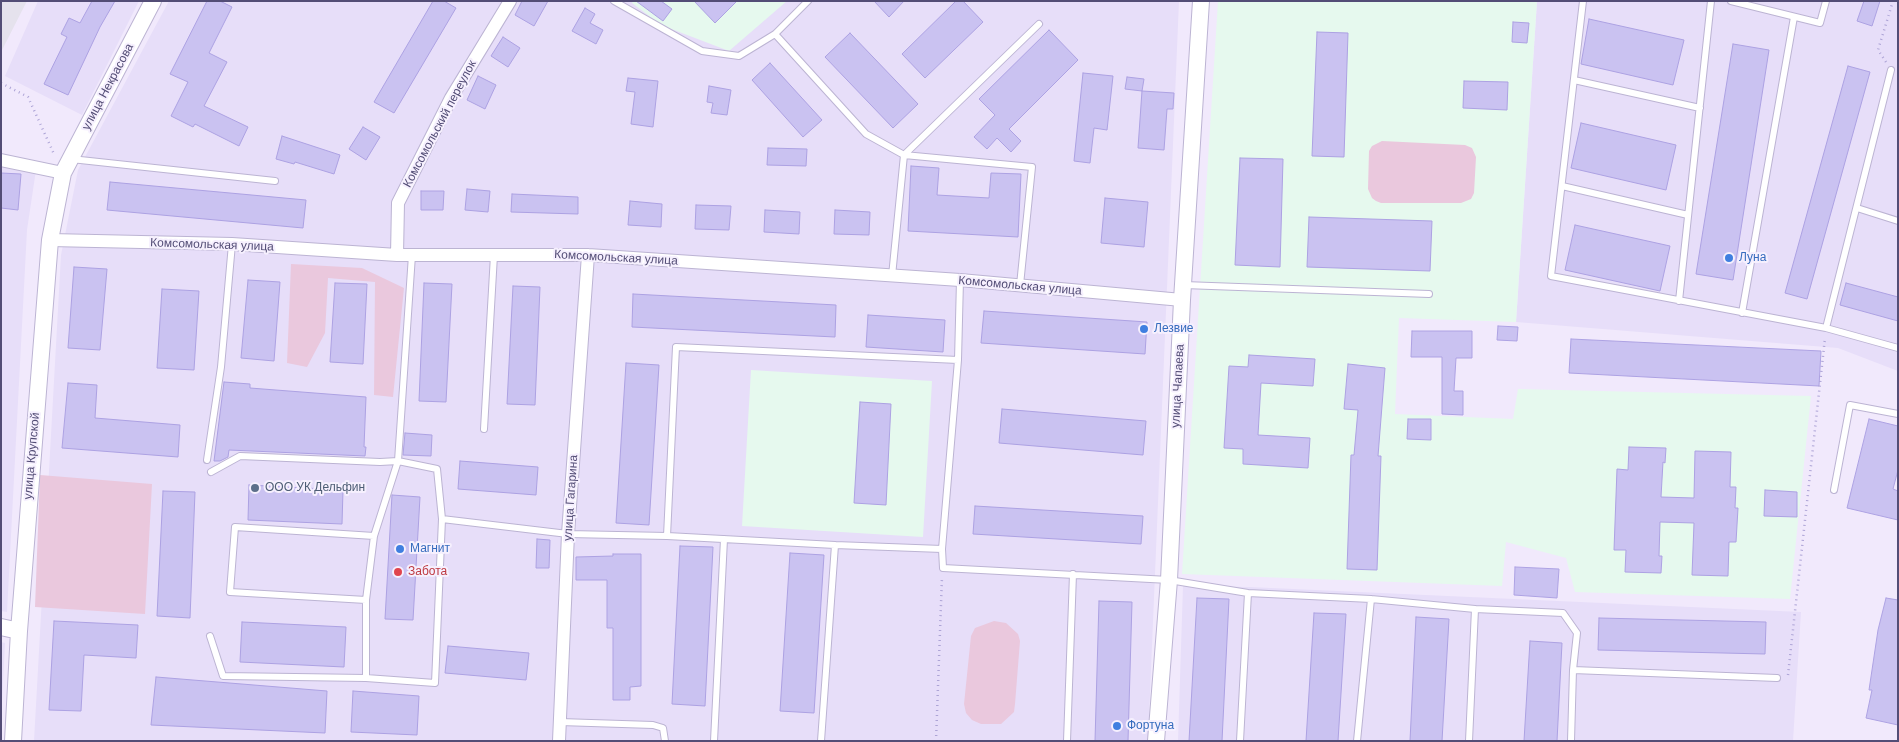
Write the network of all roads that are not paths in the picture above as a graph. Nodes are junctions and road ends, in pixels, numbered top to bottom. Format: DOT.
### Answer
graph roads {
  1 [pos="153,1"];
  2 [pos="510,1"];
  3 [pos="614,1"];
  4 [pos="808,1"];
  5 [pos="1200,1"];
  6 [pos="1583,1"];
  7 [pos="1711,1"];
  8 [pos="1731,1"];
  9 [pos="1826,1"];
  10 [pos="1794,17"];
  11 [pos="1039,24"];
  12 [pos="775,34"];
  13 [pos="1891,70"];
  14 [pos="1574,80"];
  15 [pos="1700,108"];
  16 [pos="904,155"];
  17 [pos="1,160"];
  18 [pos="67,166"];
  19 [pos="275,181"];
  20 [pos="1562,186"];
  21 [pos="1857,208"];
  22 [pos="1688,215"];
  23 [pos="1897,218"];
  24 [pos="50,240"];
  25 [pos="232,244"];
  26 [pos="396,255"];
  27 [pos="412,255"];
  28 [pos="494,255"];
  29 [pos="588,255"];
  30 [pos="892,276"];
  31 [pos="960,280"];
  32 [pos="1020,286"];
  33 [pos="1182,293"];
  34 [pos="1430,294"];
  35 [pos="1679,301"];
  36 [pos="1742,313"];
  37 [pos="1826,328"];
  38 [pos="1898,348"];
  39 [pos="958,360"];
  40 [pos="1898,414"];
  41 [pos="484,429"];
  42 [pos="207,460"];
  43 [pos="398,461"];
  44 [pos="211,472"];
  45 [pos="1834,490"];
  46 [pos="442,519"];
  47 [pos="568,534"];
  48 [pos="374,536"];
  49 [pos="667,536"];
  50 [pos="724,539"];
  51 [pos="835,545"];
  52 [pos="942,549"];
  53 [pos="1073,574"];
  54 [pos="1169,580"];
  55 [pos="1248,593"];
  56 [pos="1371,599"];
  57 [pos="366,600"];
  58 [pos="1475,609"];
  59 [pos="1,627"];
  60 [pos="19,630"];
  61 [pos="210,636"];
  62 [pos="1574,670"];
  63 [pos="366,678"];
  64 [pos="1777,678"];
  65 [pos="560,722"];
  66 [pos="14,741"];
  67 [pos="559,741"];
  68 [pos="665,741"];
  69 [pos="714,741"];
  70 [pos="821,741"];
  71 [pos="1067,741"];
  72 [pos="1156,741"];
  73 [pos="1240,741"];
  74 [pos="1357,741"];
  75 [pos="1469,741"];
  76 [pos="1571,741"];
  1 -- 18 [label="street, улица Некрасова"];
  2 -- 26 [label="street, Комсомольский переулок"];
  3 -- 12 [label="lane"];
  4 -- 12 [label="lane"];
  5 -- 33 [label="street, улица Чапаева"];
  6 -- 14 [label="lane"];
  7 -- 15 [label="lane"];
  8 -- 10 [label="lane"];
  9 -- 10 [label="lane"];
  10 -- 36 [label="lane"];
  11 -- 16 [label="lane"];
  12 -- 16 [label="lane"];
  13 -- 21 [label="lane"];
  14 -- 15 [label="lane"];
  14 -- 20 [label="lane"];
  15 -- 22 [label="lane"];
  16 -- 30 [label="lane"];
  16 -- 32 [label="lane"];
  17 -- 18 [label="street"];
  18 -- 19 [label="lane"];
  18 -- 24 [label="street, улица Крупской"];
  20 -- 22 [label="lane"];
  20 -- 35 [label="lane"];
  21 -- 23 [label="lane"];
  21 -- 37 [label="lane"];
  22 -- 35 [label="lane"];
  24 -- 25 [label="street, Комсомольская улица"];
  24 -- 60 [label="street, улица Крупской"];
  25 -- 26 [label="street, Комсомольская улица"];
  25 -- 42 [label="lane"];
  26 -- 27 [label="street, Комсомольская улица"];
  27 -- 28 [label="street, Комсомольская улица"];
  27 -- 43 [label="lane"];
  28 -- 29 [label="street, Комсомольская улица"];
  28 -- 41 [label="lane"];
  29 -- 30 [label="street, Комсомольская улица"];
  29 -- 47 [label="street, улица Гагарина"];
  30 -- 31 [label="street, Комсомольская улица"];
  31 -- 32 [label="street, Комсомольская улица"];
  31 -- 39 [label="lane"];
  32 -- 33 [label="street, Комсомольская улица"];
  33 -- 34 [label="lane"];
  33 -- 54 [label="street, улица Чапаева"];
  35 -- 36 [label="lane"];
  36 -- 37 [label="lane"];
  37 -- 38 [label="lane"];
  39 -- 49 [label="lane"];
  39 -- 52 [label="lane"];
  40 -- 45 [label="lane"];
  43 -- 44 [label="lane"];
  43 -- 46 [label="lane"];
  43 -- 48 [label="lane"];
  46 -- 47 [label="lane"];
  46 -- 63 [label="lane"];
  47 -- 49 [label="lane"];
  47 -- 65 [label="street, улица Гагарина"];
  48 -- 57 [label="lane"];
  48 -- 57 [label="lane"];
  49 -- 50 [label="lane"];
  50 -- 51 [label="lane"];
  50 -- 69 [label="lane"];
  51 -- 52 [label="lane"];
  51 -- 70 [label="lane"];
  52 -- 53 [label="lane"];
  53 -- 54 [label="lane"];
  53 -- 71 [label="lane"];
  54 -- 55 [label="lane"];
  54 -- 72 [label="street, улица Чапаева"];
  55 -- 56 [label="lane"];
  55 -- 73 [label="lane"];
  56 -- 58 [label="lane"];
  56 -- 74 [label="lane"];
  57 -- 63 [label="lane"];
  58 -- 62 [label="lane"];
  58 -- 75 [label="lane"];
  59 -- 60 [label="street"];
  60 -- 66 [label="street, улица Крупской"];
  61 -- 63 [label="lane"];
  62 -- 64 [label="lane"];
  62 -- 76 [label="lane"];
  65 -- 67 [label="street, улица Гагарина"];
  65 -- 68 [label="lane"];
}
